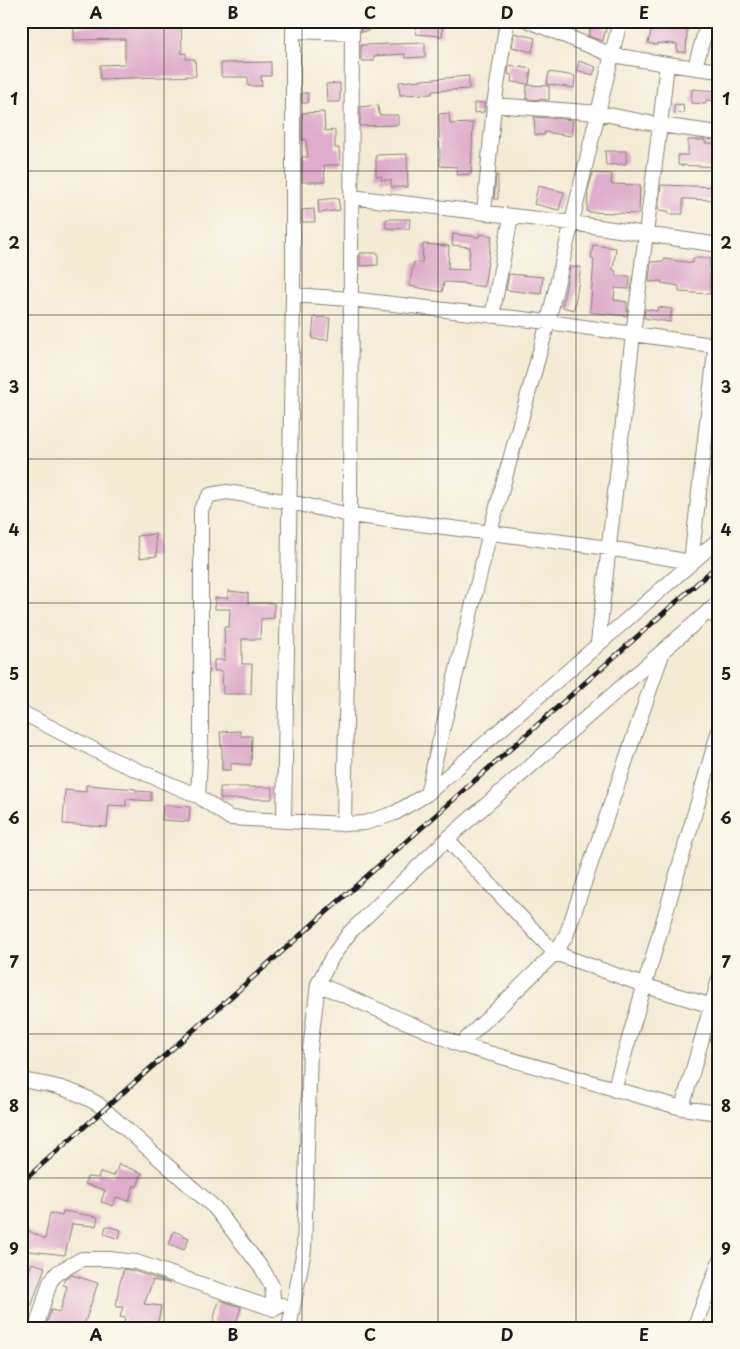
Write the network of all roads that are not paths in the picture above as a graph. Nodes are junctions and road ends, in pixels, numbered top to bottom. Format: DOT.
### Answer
graph roads {
  1 [pos="507,21"];
  2 [pos="529,21"];
  3 [pos="620,21"];
  4 [pos="708,21"];
  5 [pos="293,26"];
  6 [pos="352,27"];
  7 [pos="612,55"];
  8 [pos="666,64"];
  9 [pos="695,67"];
  10 [pos="719,71"];
  11 [pos="494,105"];
  12 [pos="599,113"];
  13 [pos="660,125"];
  14 [pos="719,133"];
  15 [pos="352,196"];
  16 [pos="484,214"];
  17 [pos="510,217"];
  18 [pos="572,223"];
  19 [pos="646,234"];
  20 [pos="719,245"];
  21 [pos="293,296"];
  22 [pos="350,299"];
  23 [pos="492,316"];
  24 [pos="719,317"];
  25 [pos="548,322"];
  26 [pos="633,334"];
  27 [pos="717,345"];
  28 [pos="290,502"];
  29 [pos="350,515"];
  30 [pos="490,532"];
  31 [pos="719,539"];
  32 [pos="609,548"];
  33 [pos="691,562"];
  34 [pos="715,611"];
  35 [pos="598,643"];
  36 [pos="663,650"];
  37 [pos="21,712"];
  38 [pos="719,730"];
  39 [pos="427,794"];
  40 [pos="198,796"];
  41 [pos="284,820"];
  42 [pos="344,824"];
  43 [pos="447,839"];
  44 [pos="555,953"];
  45 [pos="719,979"];
  46 [pos="318,984"];
  47 [pos="646,986"];
  48 [pos="715,1006"];
  49 [pos="460,1045"];
  50 [pos="21,1080"];
  51 [pos="614,1090"];
  52 [pos="682,1108"];
  53 [pos="719,1113"];
  54 [pos="719,1263"];
  55 [pos="294,1299"];
  56 [pos="274,1309"];
  57 [pos="36,1328"];
  58 [pos="289,1328"];
  59 [pos="694,1328"];
  1 -- 11 [label="street"];
  2 -- 7 [label="street"];
  3 -- 7 [label="street"];
  4 -- 9 [label="street"];
  5 -- 6 [label="street"];
  5 -- 21 [label="street"];
  6 -- 15 [label="street"];
  7 -- 8 [label="street"];
  7 -- 12 [label="street"];
  8 -- 9 [label="street"];
  8 -- 13 [label="street"];
  9 -- 10 [label="street"];
  11 -- 12 [label="street"];
  11 -- 16 [label="street"];
  12 -- 13 [label="street"];
  12 -- 18 [label="street"];
  13 -- 14 [label="street"];
  13 -- 19 [label="street"];
  15 -- 16 [label="street"];
  15 -- 22 [label="street"];
  16 -- 17 [label="street"];
  17 -- 18 [label="street"];
  17 -- 23 [label="street"];
  18 -- 19 [label="street"];
  18 -- 25 [label="street"];
  19 -- 20 [label="street"];
  19 -- 26 [label="street"];
  21 -- 22 [label="street"];
  21 -- 28 [label="street"];
  22 -- 23 [label="street"];
  22 -- 29 [label="street"];
  23 -- 25 [label="street"];
  24 -- 27 [label="street"];
  25 -- 26 [label="street"];
  25 -- 30 [label="street"];
  26 -- 27 [label="street"];
  26 -- 32 [label="street"];
  27 -- 33 [label="street"];
  28 -- 29 [label="street"];
  28 -- 40 [label="street"];
  28 -- 41 [label="street"];
  29 -- 30 [label="street"];
  29 -- 42 [label="street"];
  30 -- 32 [label="street"];
  30 -- 39 [label="street"];
  31 -- 33 [label="street"];
  32 -- 33 [label="street"];
  32 -- 35 [label="street"];
  33 -- 35 [label="street"];
  34 -- 36 [label="street"];
  35 -- 39 [label="street"];
  36 -- 43 [label="street"];
  36 -- 44 [label="street"];
  37 -- 40 [label="street"];
  38 -- 47 [label="street"];
  39 -- 42 [label="street"];
  40 -- 41 [label="street"];
  41 -- 42 [label="street"];
  43 -- 44 [label="street"];
  43 -- 46 [label="street"];
  44 -- 47 [label="street"];
  44 -- 49 [label="street"];
  45 -- 48 [label="street"];
  46 -- 49 [label="street"];
  46 -- 55 [label="street"];
  47 -- 48 [label="street"];
  47 -- 51 [label="street"];
  48 -- 52 [label="street"];
  49 -- 51 [label="street"];
  50 -- 56 [label="street"];
  51 -- 52 [label="street"];
  52 -- 53 [label="street"];
  54 -- 59 [label="street"];
  55 -- 56 [label="street"];
  55 -- 58 [label="street"];
  56 -- 57 [label="street"];
}
